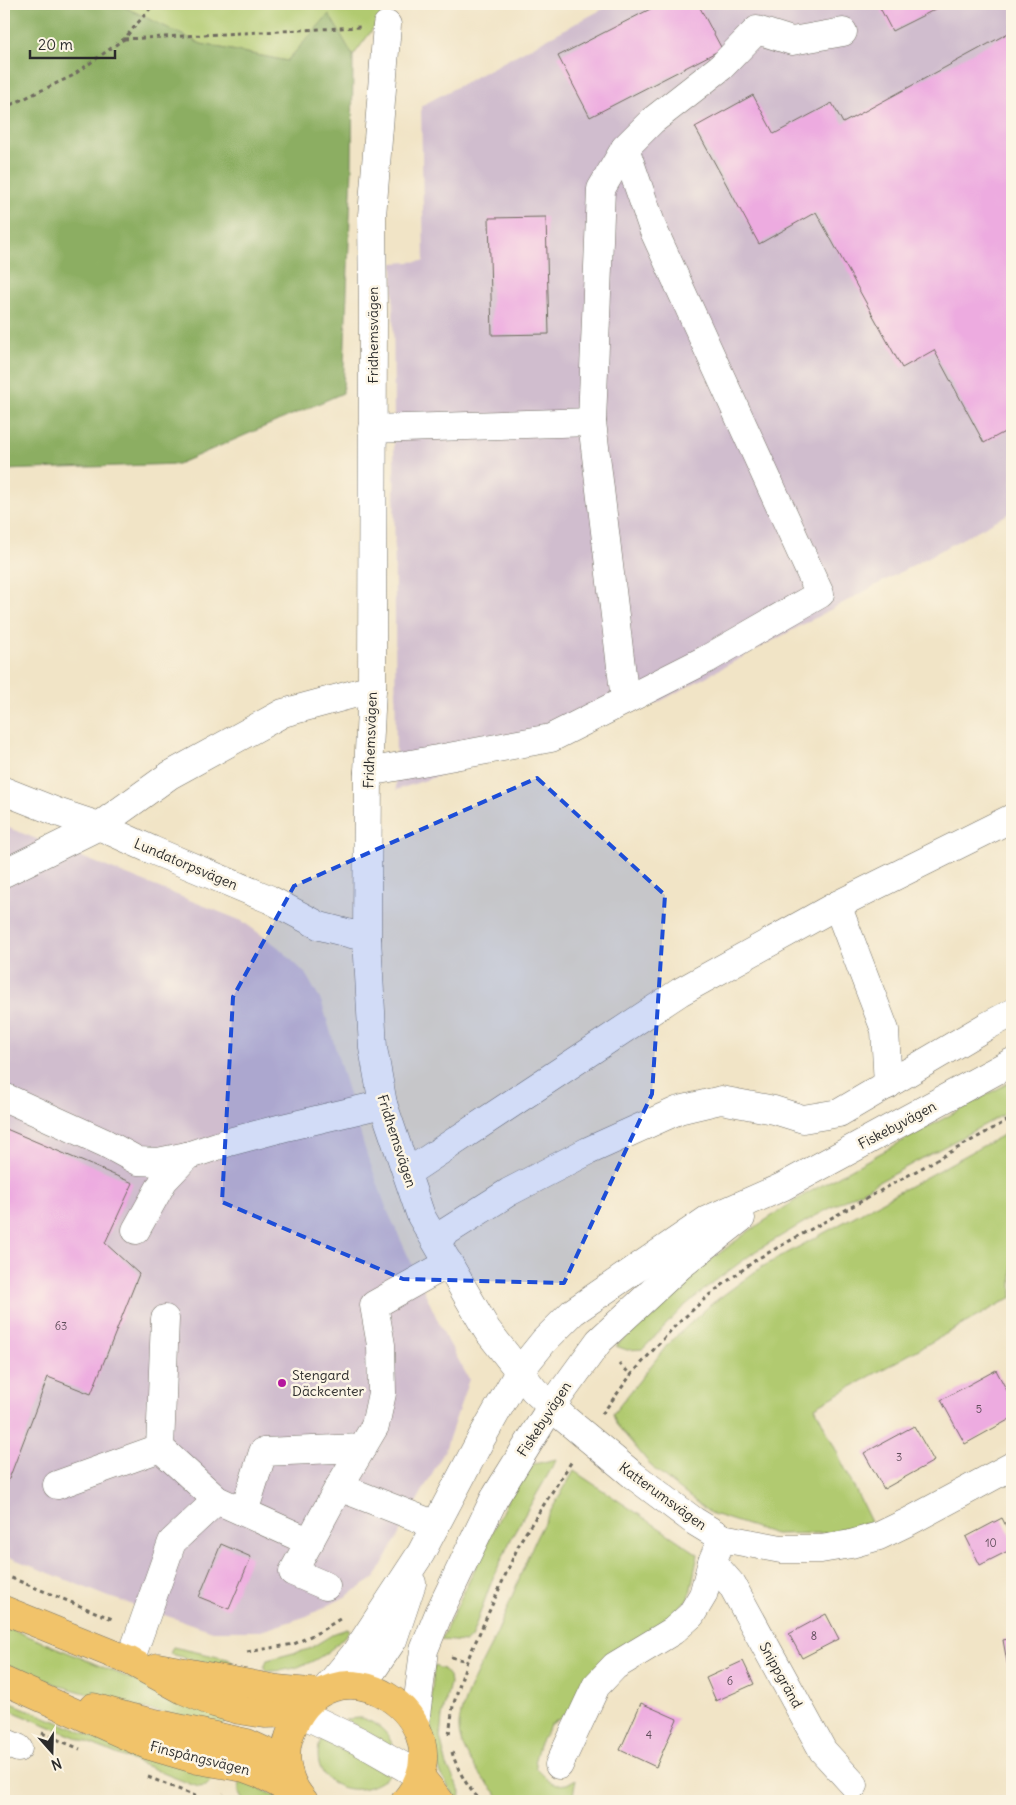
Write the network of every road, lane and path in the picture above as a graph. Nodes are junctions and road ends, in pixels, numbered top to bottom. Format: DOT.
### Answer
graph roads {
  1 [pos="153,4"];
  2 [pos="387,25"];
  3 [pos="843,32"];
  4 [pos="124,39"];
  5 [pos="4,108"];
  6 [pos="625,148"];
  7 [pos="592,422"];
  8 [pos="372,429"];
  9 [pos="372,689"];
  10 [pos="625,700"];
  11 [pos="368,772"];
  12 [pos="4,791"];
  13 [pos="1012,818"];
  14 [pos="99,826"];
  15 [pos="4,873"];
  16 [pos="837,905"];
  17 [pos="367,938"];
  18 [pos="1012,1013"];
  19 [pos="1012,1062"];
  20 [pos="888,1085"];
  21 [pos="4,1097"];
  22 [pos="383,1104"];
  23 [pos="1012,1118"];
  24 [pos="187,1156"];
  25 [pos="407,1174"];
  26 [pos="782,1187"];
  27 [pos="136,1230"];
  28 [pos="435,1239"];
  29 [pos="448,1263"];
  30 [pos="166,1319"];
  31 [pos="519,1372"];
  32 [pos="551,1407"];
  33 [pos="587,1438"];
  34 [pos="160,1448"];
  35 [pos="362,1448"];
  36 [pos="1012,1466"];
  37 [pos="57,1485"];
  38 [pos="338,1487"];
  39 [pos="217,1500"];
  40 [pos="244,1512"];
  41 [pos="436,1525"];
  42 [pos="310,1542"];
  43 [pos="717,1550"];
  44 [pos="421,1553"];
  45 [pos="4,1575"];
  46 [pos="326,1586"];
  47 [pos="4,1610"];
  48 [pos="350,1613"];
  49 [pos="141,1631"];
  50 [pos="242,1651"];
  51 [pos="130,1661"];
  52 [pos="10,1684"];
  53 [pos="360,1685"];
  54 [pos="322,1692"];
  55 [pos="300,1713"];
  56 [pos="415,1724"];
  57 [pos="450,1740"];
  58 [pos="450,1746"];
  59 [pos="286,1761"];
  60 [pos="559,1765"];
  61 [pos="420,1776"];
  62 [pos="854,1785"];
  63 [pos="302,1798"];
  64 [pos="478,1800"];
  65 [pos="406,1801"];
  66 [pos="440,1801"];
  67 [pos="484,1801"];
  1 -- 4 [label="path"];
  2 -- 4 [label="path"];
  2 -- 8 [label="street, Fridhemsvägen"];
  3 -- 6 [label="street"];
  4 -- 5 [label="path"];
  6 -- 7 [label="street"];
  6 -- 10 [label="street"];
  7 -- 8 [label="street"];
  7 -- 10 [label="street"];
  8 -- 9 [label="street, Fridhemsvägen"];
  9 -- 11 [label="street, Fridhemsvägen"];
  9 -- 14 [label="street"];
  10 -- 11 [label="street"];
  11 -- 17 [label="street, Fridhemsvägen"];
  12 -- 14 [label="street, Lundatorpsvägen"];
  13 -- 16 [label="street"];
  14 -- 15 [label="street"];
  14 -- 17 [label="street, Lundatorpsvägen"];
  16 -- 20 [label="street"];
  16 -- 25 [label="street"];
  17 -- 22 [label="street, Fridhemsvägen"];
  18 -- 20 [label="street"];
  19 -- 26 [label="street, Fiskebyvägen"];
  20 -- 28 [label="street"];
  21 -- 24 [label="street"];
  22 -- 24 [label="street"];
  22 -- 25 [label="street, Fridhemsvägen"];
  23 -- 33 [label="path"];
  24 -- 27 [label="street"];
  25 -- 28 [label="street, Fridhemsvägen"];
  26 -- 31 [label="street, Fiskebyvägen"];
  26 -- 32 [label="street, Fiskebyvägen"];
  28 -- 29 [label="street, Fridhemsvägen"];
  29 -- 31 [label="street, Fridhemsvägen"];
  29 -- 35 [label="street"];
  30 -- 34 [label="street"];
  31 -- 32 [label="street, Fridhemsvägen"];
  31 -- 41 [label="street, Fiskebyvägen"];
  32 -- 33 [label="street, Katterumsvägen"];
  32 -- 56 [label="street, Fiskebyvägen"];
  33 -- 43 [label="street, Katterumsvägen"];
  33 -- 57 [label="path"];
  34 -- 37 [label="street"];
  34 -- 39 [label="street"];
  35 -- 38 [label="street"];
  35 -- 40 [label="street"];
  36 -- 43 [label="street, Katterumsvägen"];
  38 -- 41 [label="street"];
  38 -- 42 [label="street"];
  39 -- 40 [label="street"];
  39 -- 49 [label="street"];
  40 -- 42 [label="street"];
  41 -- 44 [label="street, Fiskebyvägen"];
  42 -- 46 [label="street"];
  43 -- 60 [label="street"];
  43 -- 62 [label="street, Snippgränd"];
  44 -- 53 [label="street, Fiskebyvägen"];
  44 -- 54 [label="street, Fiskebyvägen"];
  45 -- 49 [label="path"];
  47 -- 51 [label="main road"];
  48 -- 50 [label="path"];
  49 -- 51 [label="street"];
  51 -- 54 [label="main road"];
  51 -- 55 [label="main road"];
  52 -- 59 [label="main road, Finspångsvägen"];
  52 -- 63 [label="main road, Finspångsvägen"];
  53 -- 54 [label="main road"];
  53 -- 56 [label="main road"];
  54 -- 55 [label="main road, Finspångsvägen"];
  55 -- 59 [label="main road, Finspångsvägen"];
  55 -- 61 [label="street"];
  56 -- 61 [label="main road"];
  58 -- 64 [label="path"];
  59 -- 63 [label="main road, Finspångsvägen"];
  61 -- 65 [label="main road"];
  61 -- 66 [label="main road"];
  64 -- 67 [label="path"];
}
